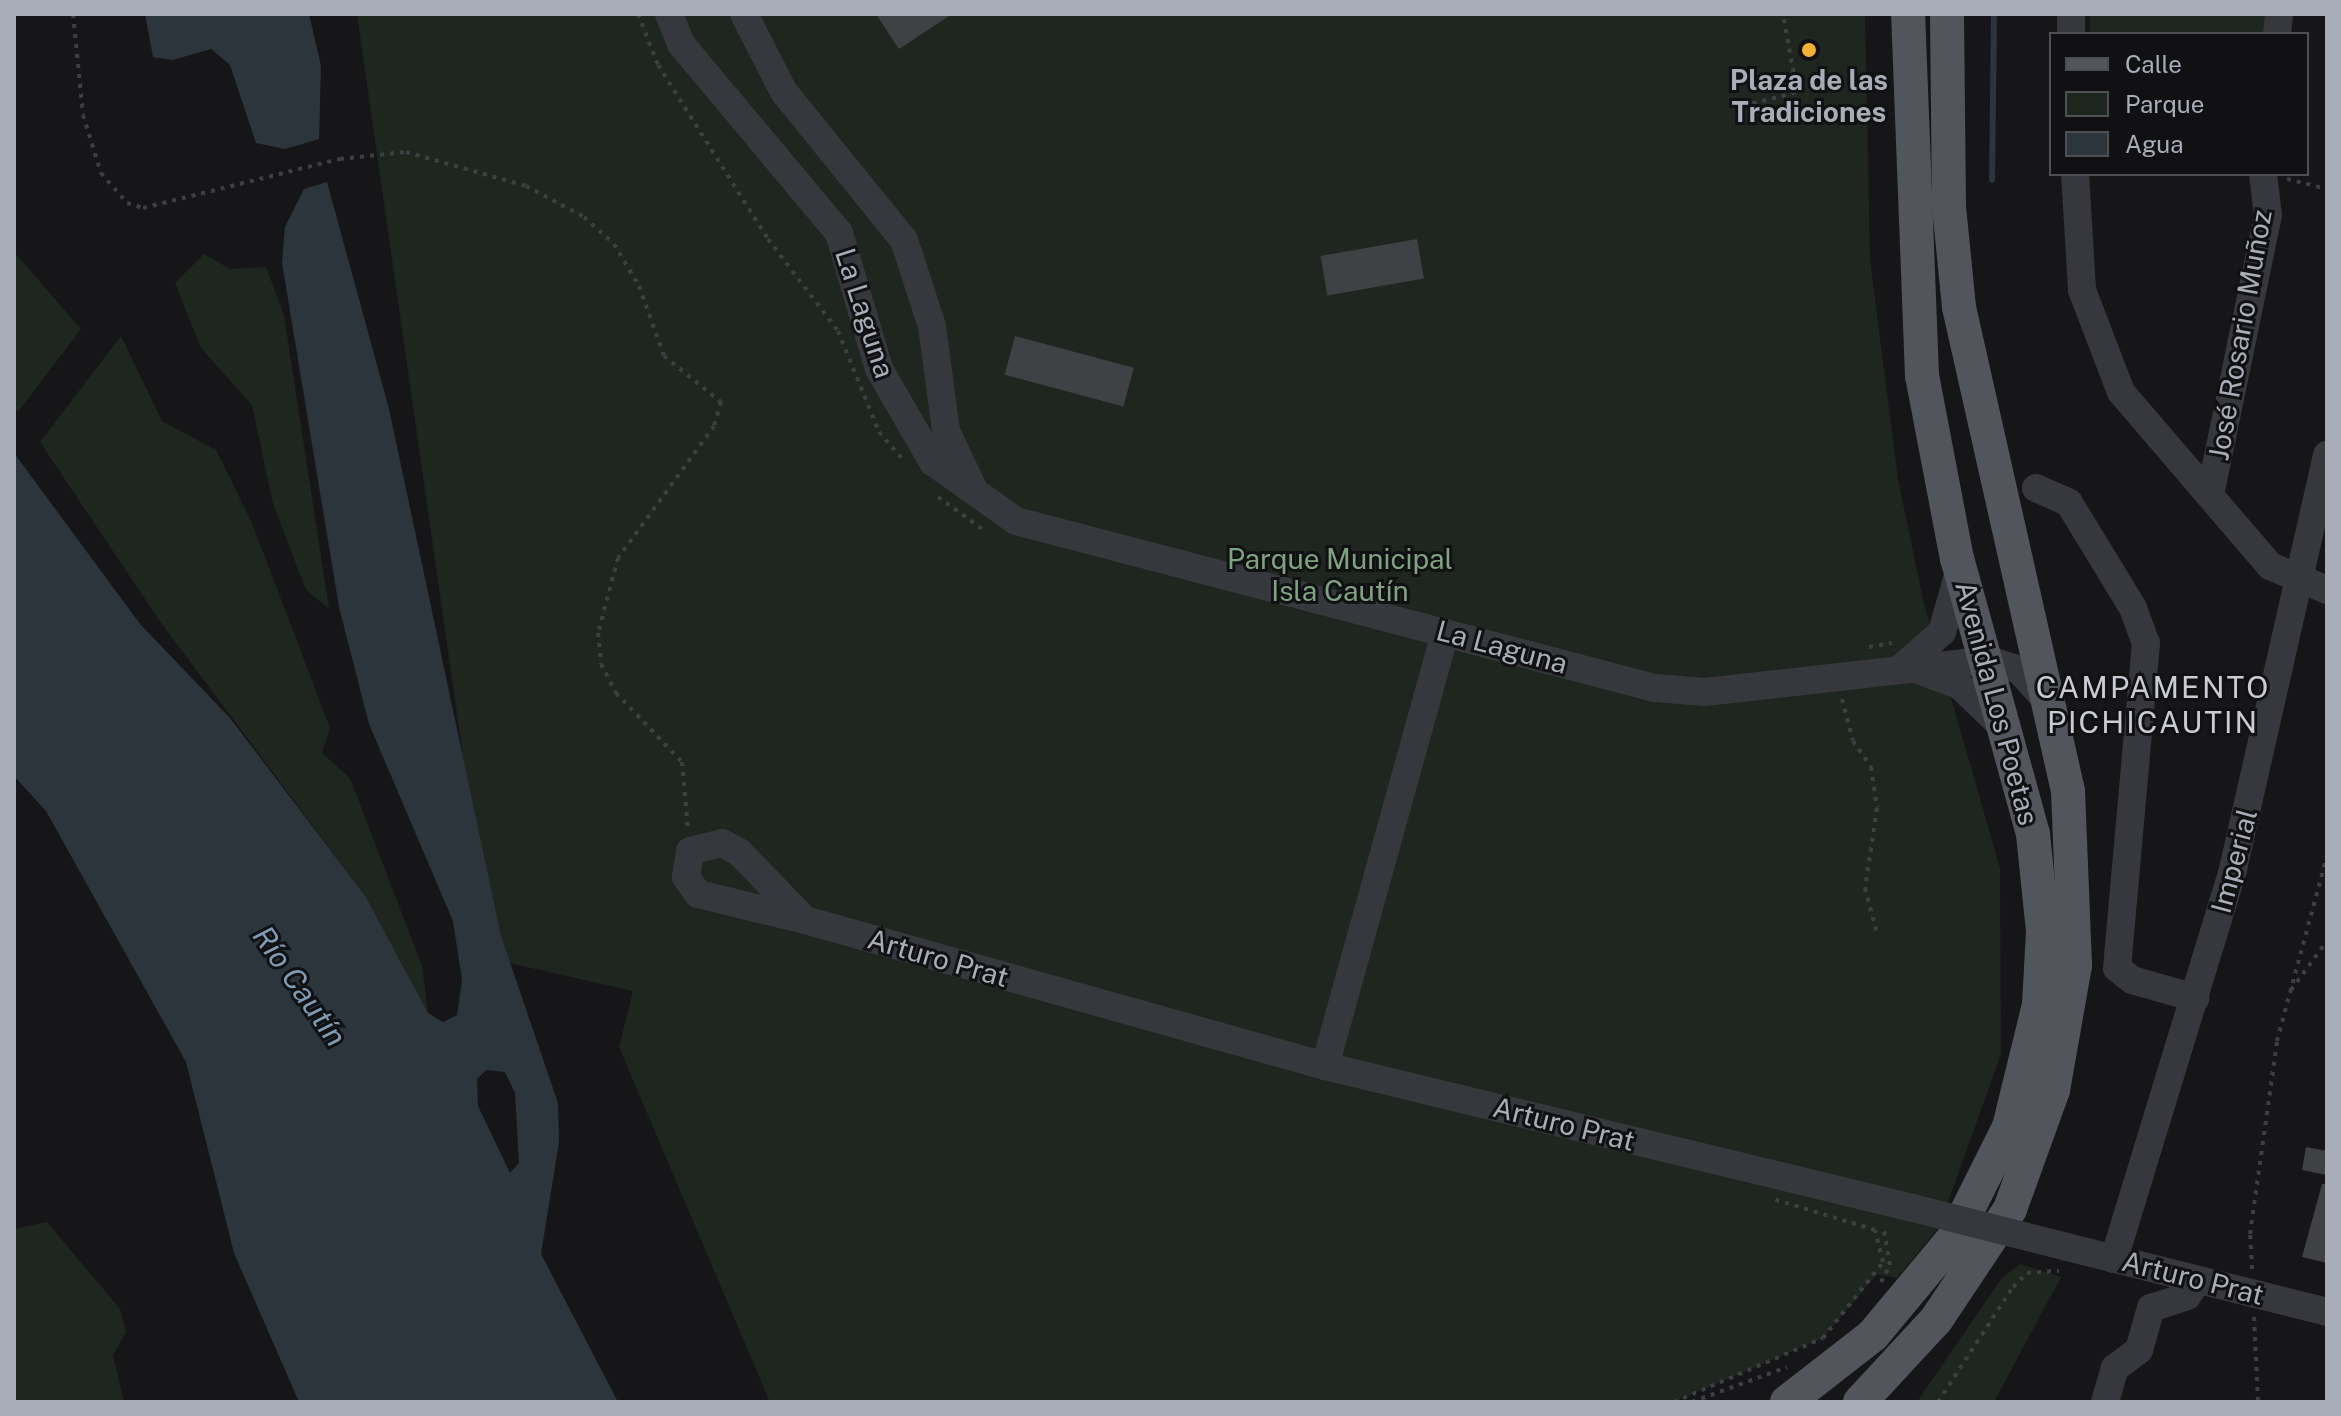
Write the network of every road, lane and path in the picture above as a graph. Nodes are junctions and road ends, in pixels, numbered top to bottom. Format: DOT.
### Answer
graph roads {
  1 [pos="73,14"];
  2 [pos="638,14"];
  3 [pos="669,14"];
  4 [pos="744,14"];
  5 [pos="1783,14"];
  6 [pos="1908,14"];
  7 [pos="1947,14"];
  8 [pos="1743,106"];
  9 [pos="2075,176"];
  10 [pos="2273,176"];
  11 [pos="2327,189"];
  12 [pos="2327,455"];
  13 [pos="907,465"];
  14 [pos="926,487"];
  15 [pos="2036,488"];
  16 [pos="977,494"];
  17 [pos="2210,495"];
  18 [pos="969,524"];
  19 [pos="1957,559"];
  20 [pos="2297,583"];
  21 [pos="2327,590"];
  22 [pos="1445,632"];
  23 [pos="1860,649"];
  24 [pos="1902,655"];
  25 [pos="1989,660"];
  26 [pos="1836,675"];
  27 [pos="2049,705"];
  28 [pos="2011,735"];
  29 [pos="690,851"];
  30 [pos="2327,856"];
  31 [pos="2324,866"];
  32 [pos="2327,877"];
  33 [pos="805,920"];
  34 [pos="1877,933"];
  35 [pos="2327,941"];
  36 [pos="2289,992"];
  37 [pos="2195,998"];
  38 [pos="1325,1066"];
  39 [pos="1776,1201"];
  40 [pos="1873,1221"];
  41 [pos="2114,1259"];
  42 [pos="2076,1275"];
  43 [pos="2198,1280"];
  44 [pos="1878,1287"];
  45 [pos="2254,1293"];
  46 [pos="2327,1312"];
  47 [pos="1849,1323"];
  48 [pos="1798,1379"];
  49 [pos="1674,1402"];
  50 [pos="1692,1402"];
  51 [pos="1761,1402"];
  52 [pos="1860,1402"];
  53 [pos="1938,1402"];
  54 [pos="2105,1402"];
  55 [pos="2258,1402"];
  1 -- 29 [label="path"];
  2 -- 13 [label="path"];
  3 -- 16 [label="street, La Laguna"];
  4 -- 16 [label="street, La Laguna"];
  5 -- 8 [label="path"];
  6 -- 19 [label="main road, Avenida Los Poetas"];
  7 -- 27 [label="main road, Avenida Los Poetas"];
  9 -- 17 [label="street"];
  10 -- 11 [label="path"];
  10 -- 17 [label="street, José Rosario Muñoz"];
  12 -- 20 [label="street, Imperial"];
  14 -- 18 [label="path"];
  15 -- 37 [label="street"];
  16 -- 22 [label="street, La Laguna"];
  17 -- 20 [label="street"];
  19 -- 24 [label="street"];
  19 -- 25 [label="main road, Avenida Los Poetas"];
  20 -- 21 [label="street"];
  20 -- 37 [label="street, Imperial"];
  22 -- 26 [label="street, La Laguna"];
  22 -- 38 [label="street"];
  23 -- 24 [label="path"];
  24 -- 25 [label="street, La Laguna"];
  24 -- 26 [label="street, La Laguna"];
  24 -- 28 [label="street"];
  25 -- 27 [label="street"];
  25 -- 28 [label="main road, Avenida Los Poetas"];
  26 -- 34 [label="path"];
  27 -- 52 [label="main road, Avenida Los Poetas"];
  28 -- 48 [label="main road, Avenida Los Poetas"];
  29 -- 33 [label="street"];
  29 -- 33 [label="street, Arturo Prat"];
  30 -- 31 [label="path"];
  31 -- 32 [label="path"];
  31 -- 36 [label="path"];
  33 -- 38 [label="street, Arturo Prat"];
  35 -- 36 [label="path"];
  36 -- 45 [label="path"];
  37 -- 41 [label="street, Imperial"];
  38 -- 41 [label="street, Arturo Prat, bridge"];
  39 -- 49 [label="path"];
  40 -- 44 [label="path"];
  41 -- 43 [label="street, Arturo Prat"];
  42 -- 53 [label="path"];
  43 -- 45 [label="street, Arturo Prat"];
  43 -- 54 [label="street"];
  45 -- 46 [label="street, Arturo Prat"];
  45 -- 55 [label="path"];
  47 -- 48 [label="path"];
  48 -- 50 [label="path"];
  48 -- 51 [label="main road"];
}
